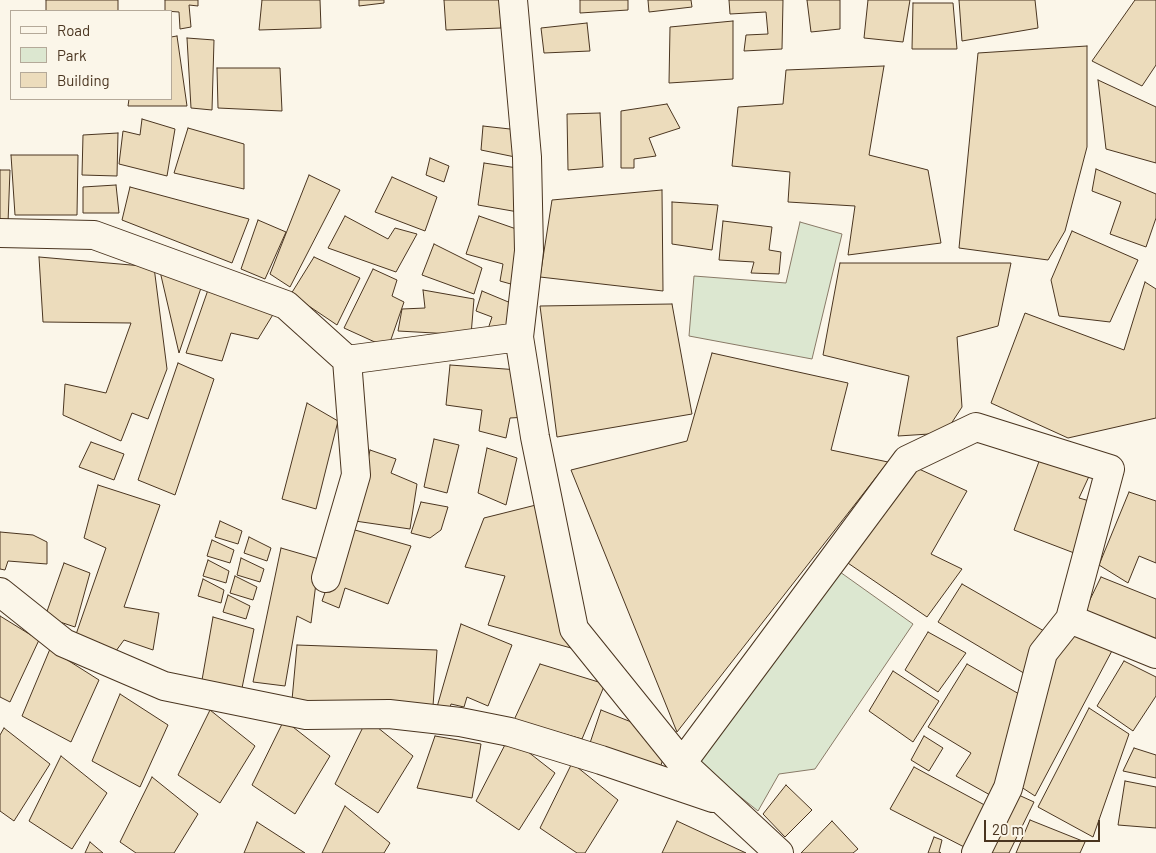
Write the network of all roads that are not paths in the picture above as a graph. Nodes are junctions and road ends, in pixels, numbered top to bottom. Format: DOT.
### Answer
graph roads {
  1 [pos="513,0"];
  2 [pos="0,233"];
  3 [pos="519,337"];
  4 [pos="346,360"];
  5 [pos="326,578"];
  6 [pos="0,592"];
  7 [pos="1070,619"];
  8 [pos="1156,654"];
  9 [pos="682,762"];
  10 [pos="724,802"];
  11 [pos="779,853"];
  12 [pos="976,853"];
  1 -- 3 [label="street"];
  2 -- 4 [label="street"];
  3 -- 4 [label="street"];
  3 -- 9 [label="street"];
  4 -- 5 [label="street"];
  6 -- 10 [label="street"];
  7 -- 8 [label="street"];
  7 -- 9 [label="street"];
  7 -- 12 [label="street"];
  9 -- 10 [label="street"];
  10 -- 11 [label="street"];
}
